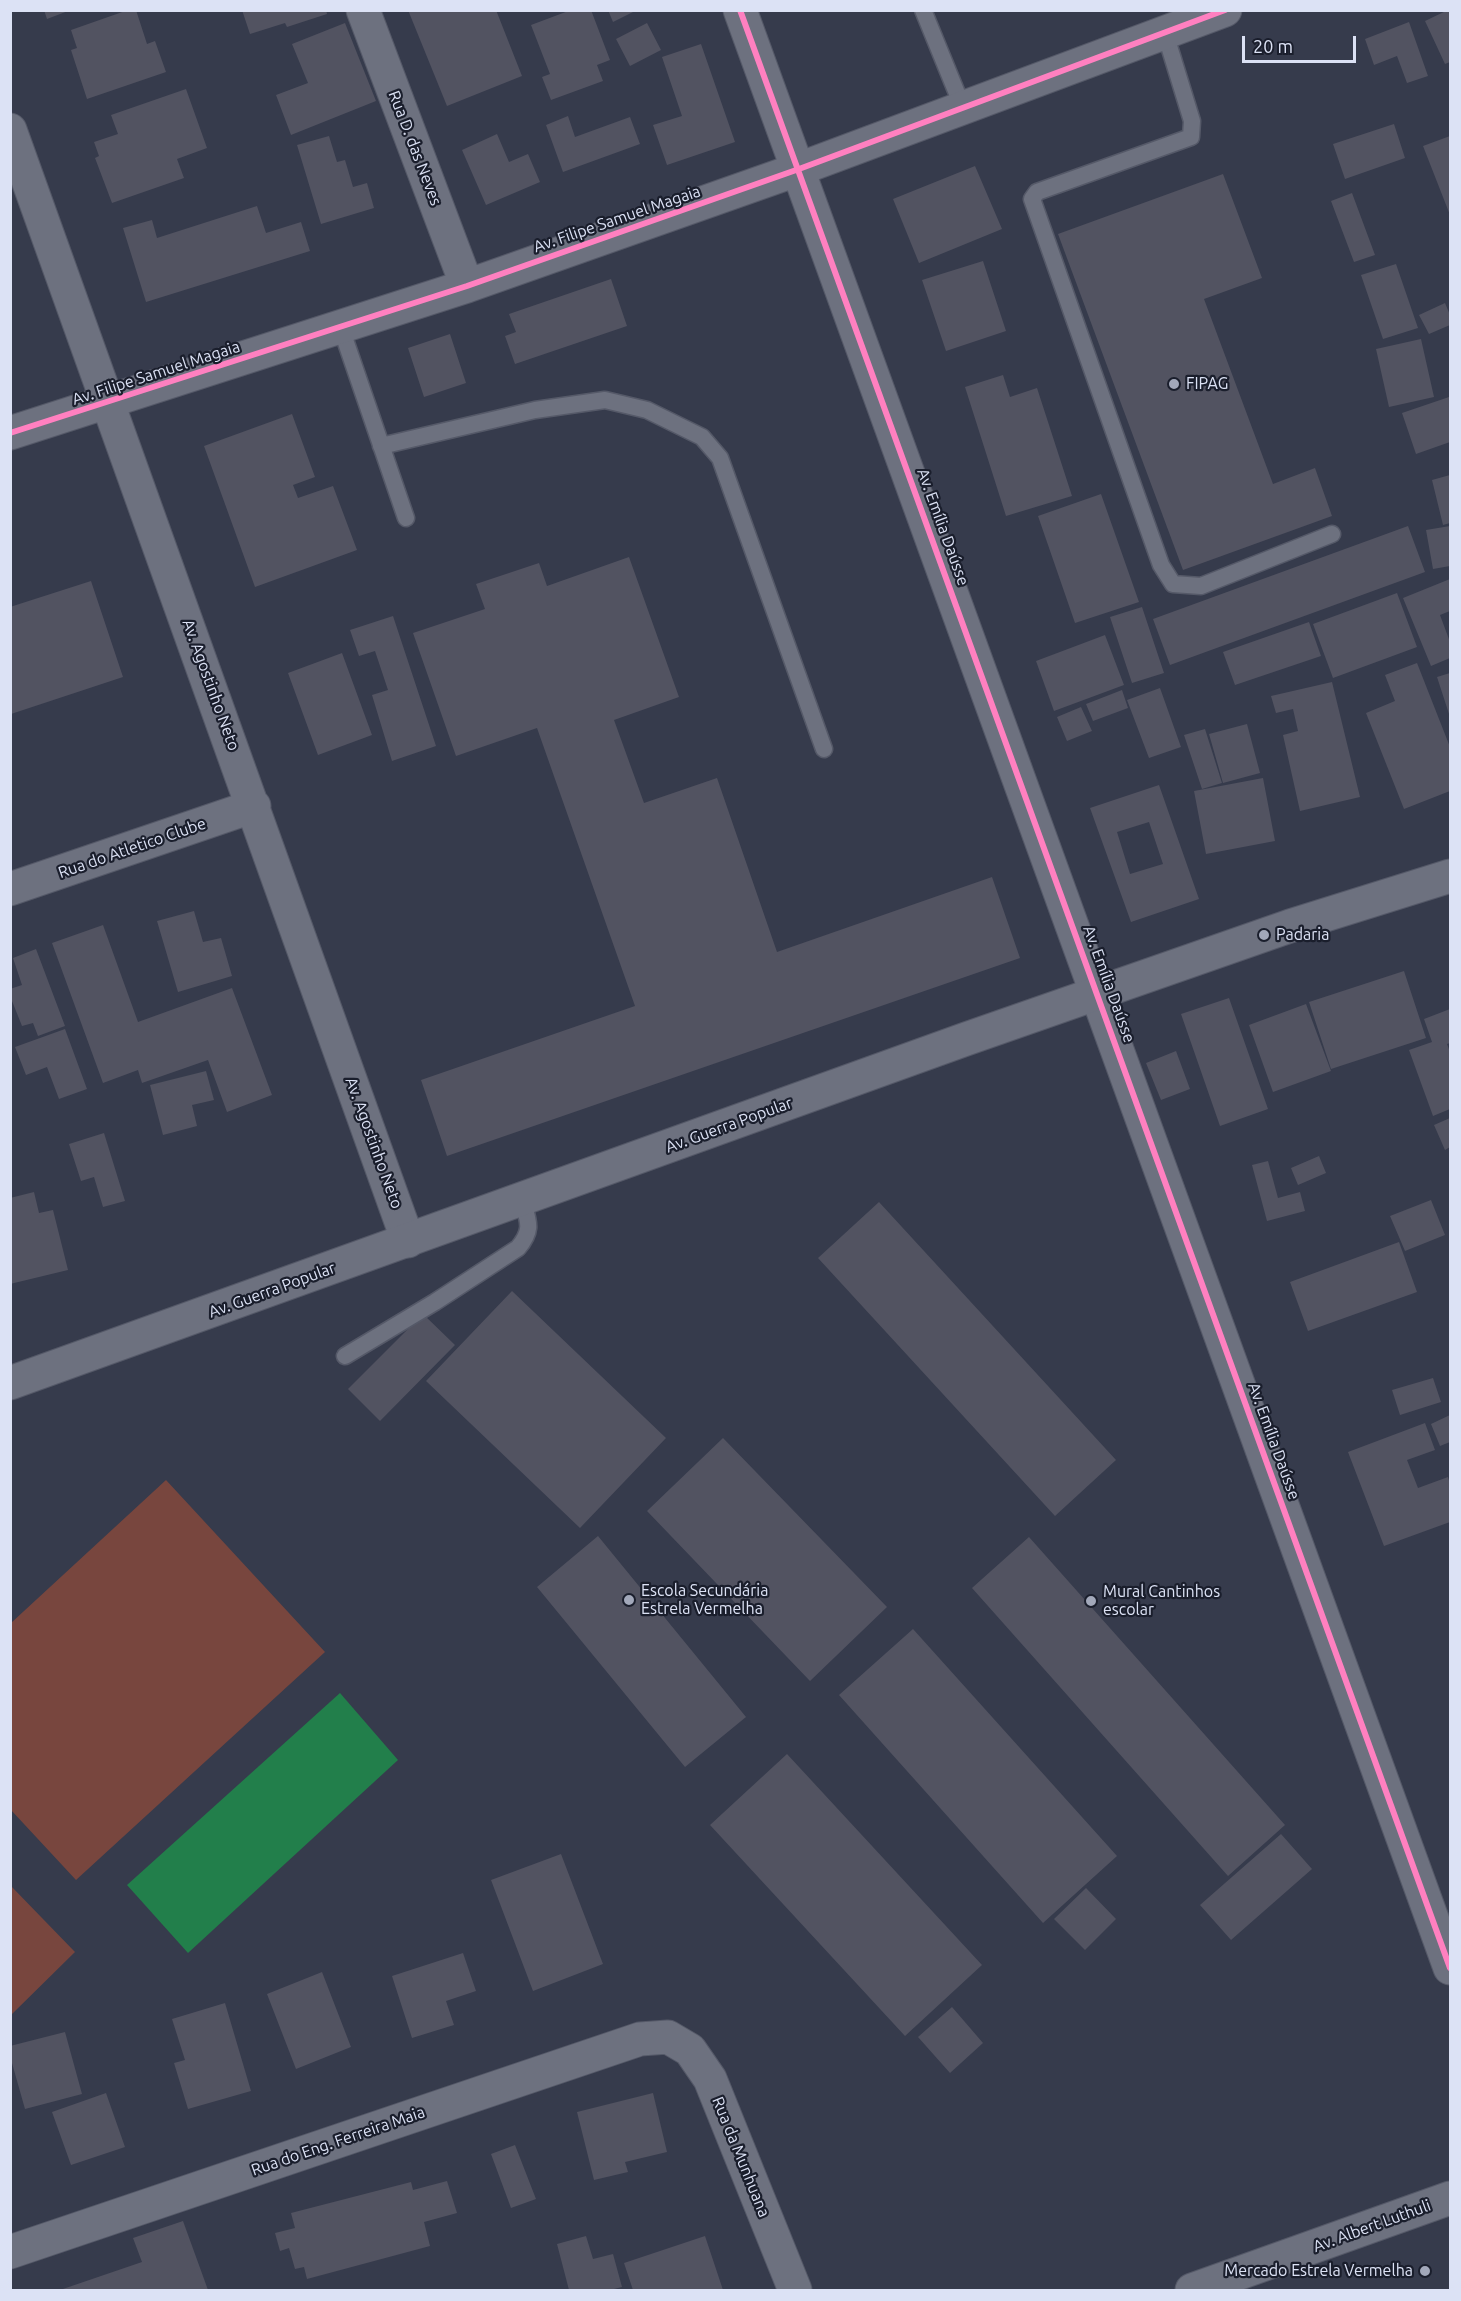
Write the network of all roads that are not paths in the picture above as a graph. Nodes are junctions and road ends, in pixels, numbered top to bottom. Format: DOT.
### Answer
graph roads {
  1 [pos="363,10"];
  2 [pos="740,10"];
  3 [pos="923,10"];
  4 [pos="1225,10"];
  5 [pos="1165,33"];
  6 [pos="963,108"];
  7 [pos="10,130"];
  8 [pos="799,169"];
  9 [pos="467,286"];
  10 [pos="340,328"];
  11 [pos="109,402"];
  12 [pos="10,433"];
  13 [pos="381,446"];
  14 [pos="406,518"];
  15 [pos="1332,534"];
  16 [pos="824,749"];
  17 [pos="254,806"];
  18 [pos="1450,876"];
  19 [pos="10,889"];
  20 [pos="1098,994"];
  21 [pos="522,1199"];
  22 [pos="408,1241"];
  23 [pos="345,1356"];
  24 [pos="10,1383"];
  25 [pos="1450,1968"];
  26 [pos="668,2037"];
  27 [pos="1450,2198"];
  28 [pos="10,2252"];
  29 [pos="795,2290"];
  30 [pos="1192,2290"];
  1 -- 9 [label="street, Rua D. das Neves"];
  2 -- 8 [label="street, Av. Emília Daússe"];
  3 -- 6 [label="lane"];
  4 -- 5 [label="street, Av. Filipe Samuel Magaia"];
  5 -- 6 [label="street, Av. Filipe Samuel Magaia"];
  5 -- 15 [label="lane"];
  6 -- 8 [label="street, Av. Filipe Samuel Magaia"];
  7 -- 11 [label="street, Av. Agostinho Neto"];
  8 -- 9 [label="street, Av. Filipe Samuel Magaia"];
  8 -- 20 [label="street, Av. Emília Daússe"];
  9 -- 10 [label="street, Av. Filipe Samuel Magaia"];
  10 -- 11 [label="street, Av. Filipe Samuel Magaia"];
  10 -- 13 [label="lane"];
  11 -- 12 [label="street, Av. Filipe Samuel Magaia"];
  11 -- 17 [label="street, Av. Agostinho Neto"];
  13 -- 14 [label="lane"];
  13 -- 16 [label="lane"];
  17 -- 19 [label="street, Rua do Atletico Clube"];
  17 -- 22 [label="street, Av. Agostinho Neto"];
  18 -- 20 [label="street, Av. Guerra Popular"];
  20 -- 21 [label="street, Av. Guerra Popular"];
  20 -- 25 [label="street, Av. Emília Daússe"];
  21 -- 22 [label="street, Av. Guerra Popular"];
  21 -- 23 [label="lane"];
  22 -- 24 [label="street, Av. Guerra Popular"];
  26 -- 28 [label="street, Rua do Eng. Ferreira Maia"];
  26 -- 29 [label="street, Rua da Munhuana"];
  27 -- 30 [label="street, Av. Albert Luthuli"];
}
